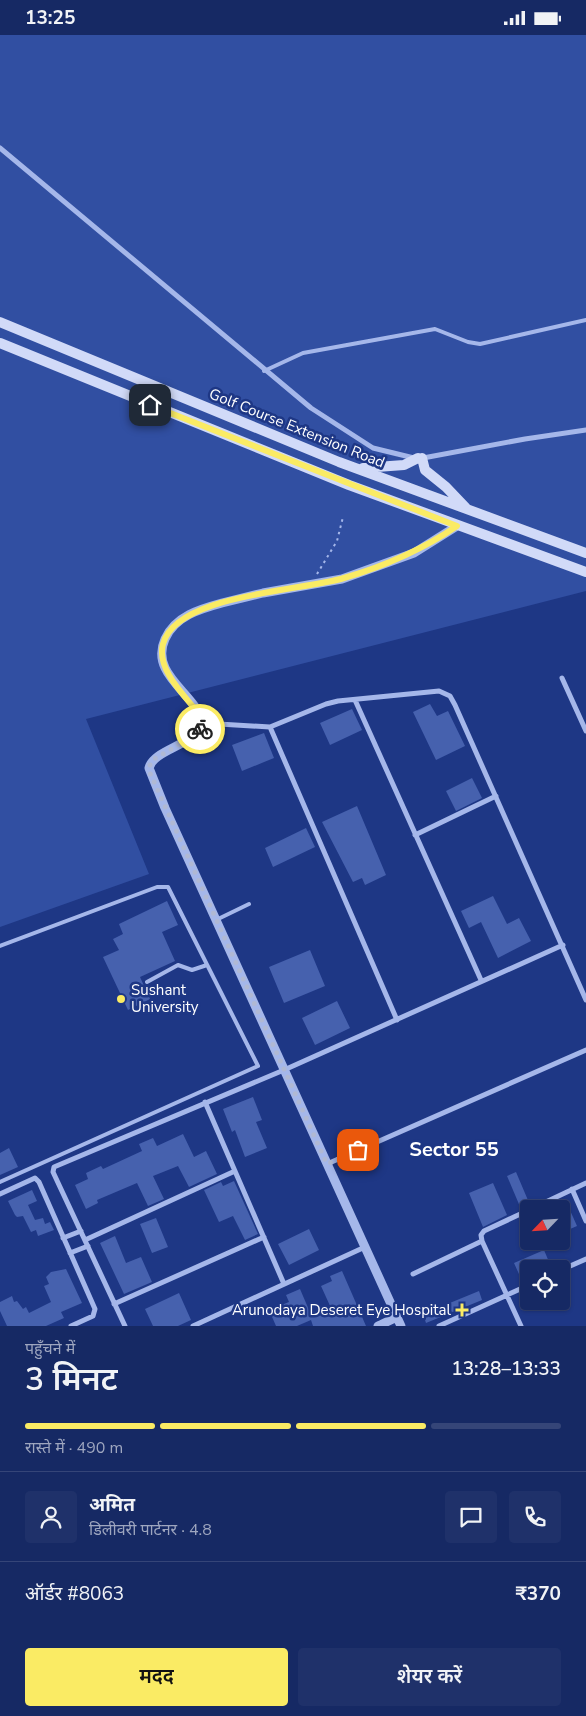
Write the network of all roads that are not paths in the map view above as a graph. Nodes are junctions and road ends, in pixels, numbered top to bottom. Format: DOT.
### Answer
graph roads {
  1 [pos="0,148"];
  2 [pos="586,320"];
  3 [pos="0,323"];
  4 [pos="0,343"];
  5 [pos="264,371"];
  6 [pos="586,430"];
  7 [pos="306,449"];
  8 [pos="420,458"];
  9 [pos="299,465"];
  10 [pos="357,469"];
  11 [pos="467,509"];
  12 [pos="457,526"];
  13 [pos="586,553"];
  14 [pos="586,572"];
  15 [pos="562,678"];
  16 [pos="354,700"];
  17 [pos="202,723"];
  18 [pos="270,727"];
  19 [pos="586,731"];
  20 [pos="496,796"];
  21 [pos="415,835"];
  22 [pos="249,904"];
  23 [pos="216,919"];
  24 [pos="563,945"];
  25 [pos="0,946"];
  26 [pos="207,965"];
  27 [pos="482,980"];
  28 [pos="147,982"];
  29 [pos="586,1000"];
  30 [pos="397,1020"];
  31 [pos="586,1050"];
  32 [pos="284,1070"];
  33 [pos="205,1102"];
  34 [pos="327,1164"];
  35 [pos="234,1171"];
  36 [pos="0,1182"];
  37 [pos="586,1183"];
  38 [pos="572,1189"];
  39 [pos="0,1194"];
  40 [pos="549,1200"];
  41 [pos="520,1214"];
  42 [pos="586,1221"];
  43 [pos="81,1231"];
  44 [pos="264,1237"];
  45 [pos="63,1238"];
  46 [pos="482,1241"];
  47 [pos="86,1243"];
  48 [pos="365,1247"];
  49 [pos="70,1253"];
  50 [pos="586,1259"];
  51 [pos="570,1266"];
  52 [pos="413,1273"];
  53 [pos="284,1284"];
  54 [pos="520,1289"];
  55 [pos="506,1295"];
  56 [pos="114,1304"];
  57 [pos="399,1322"];
  58 [pos="71,1326"];
  59 [pos="125,1326"];
  60 [pos="193,1326"];
  61 [pos="378,1326"];
  62 [pos="439,1326"];
  63 [pos="521,1326"];
  1 -- 5 [label="street"];
  2 -- 5 [label="lane"];
  3 -- 7 [label="main road, Golf Course Extension Road"];
  4 -- 9 [label="main road"];
  5 -- 8 [label="street"];
  6 -- 8 [label="street"];
  7 -- 9 [label="main road"];
  7 -- 10 [label="main road, Golf Course Extension Road"];
  8 -- 10 [label="main road"];
  8 -- 11 [label="main road"];
  9 -- 12 [label="main road"];
  10 -- 11 [label="main road, Golf Course Extension Road"];
  11 -- 13 [label="main road, Golf Course Extension Road"];
  12 -- 14 [label="main road"];
  12 -- 17 [label="street"];
  15 -- 19 [label="street"];
  16 -- 18 [label="street"];
  16 -- 20 [label="street"];
  16 -- 21 [label="street"];
  17 -- 18 [label="street"];
  17 -- 23 [label="street"];
  18 -- 30 [label="street"];
  20 -- 21 [label="street"];
  20 -- 24 [label="street"];
  21 -- 27 [label="street"];
  22 -- 23 [label="lane"];
  23 -- 32 [label="street"];
  24 -- 27 [label="street"];
  24 -- 29 [label="street"];
  25 -- 26 [label="lane"];
  26 -- 28 [label="lane"];
  26 -- 36 [label="lane"];
  27 -- 30 [label="street"];
  30 -- 32 [label="street"];
  31 -- 34 [label="street"];
  32 -- 33 [label="street"];
  32 -- 34 [label="street"];
  33 -- 35 [label="street"];
  33 -- 43 [label="street"];
  34 -- 48 [label="street"];
  35 -- 44 [label="street"];
  35 -- 47 [label="street"];
  37 -- 38 [label="street"];
  38 -- 40 [label="street"];
  38 -- 42 [label="street"];
  39 -- 45 [label="street"];
  41 -- 46 [label="street"];
  43 -- 45 [label="street"];
  43 -- 47 [label="street"];
  44 -- 53 [label="street"];
  44 -- 56 [label="street"];
  45 -- 49 [label="street"];
  46 -- 52 [label="street"];
  46 -- 55 [label="street"];
  47 -- 49 [label="street"];
  47 -- 56 [label="street"];
  48 -- 53 [label="street"];
  48 -- 57 [label="street"];
  49 -- 58 [label="street"];
  50 -- 51 [label="street"];
  53 -- 60 [label="street"];
  54 -- 55 [label="street"];
  55 -- 62 [label="street"];
  55 -- 63 [label="street"];
  56 -- 59 [label="street"];
  57 -- 61 [label="street"];
}
